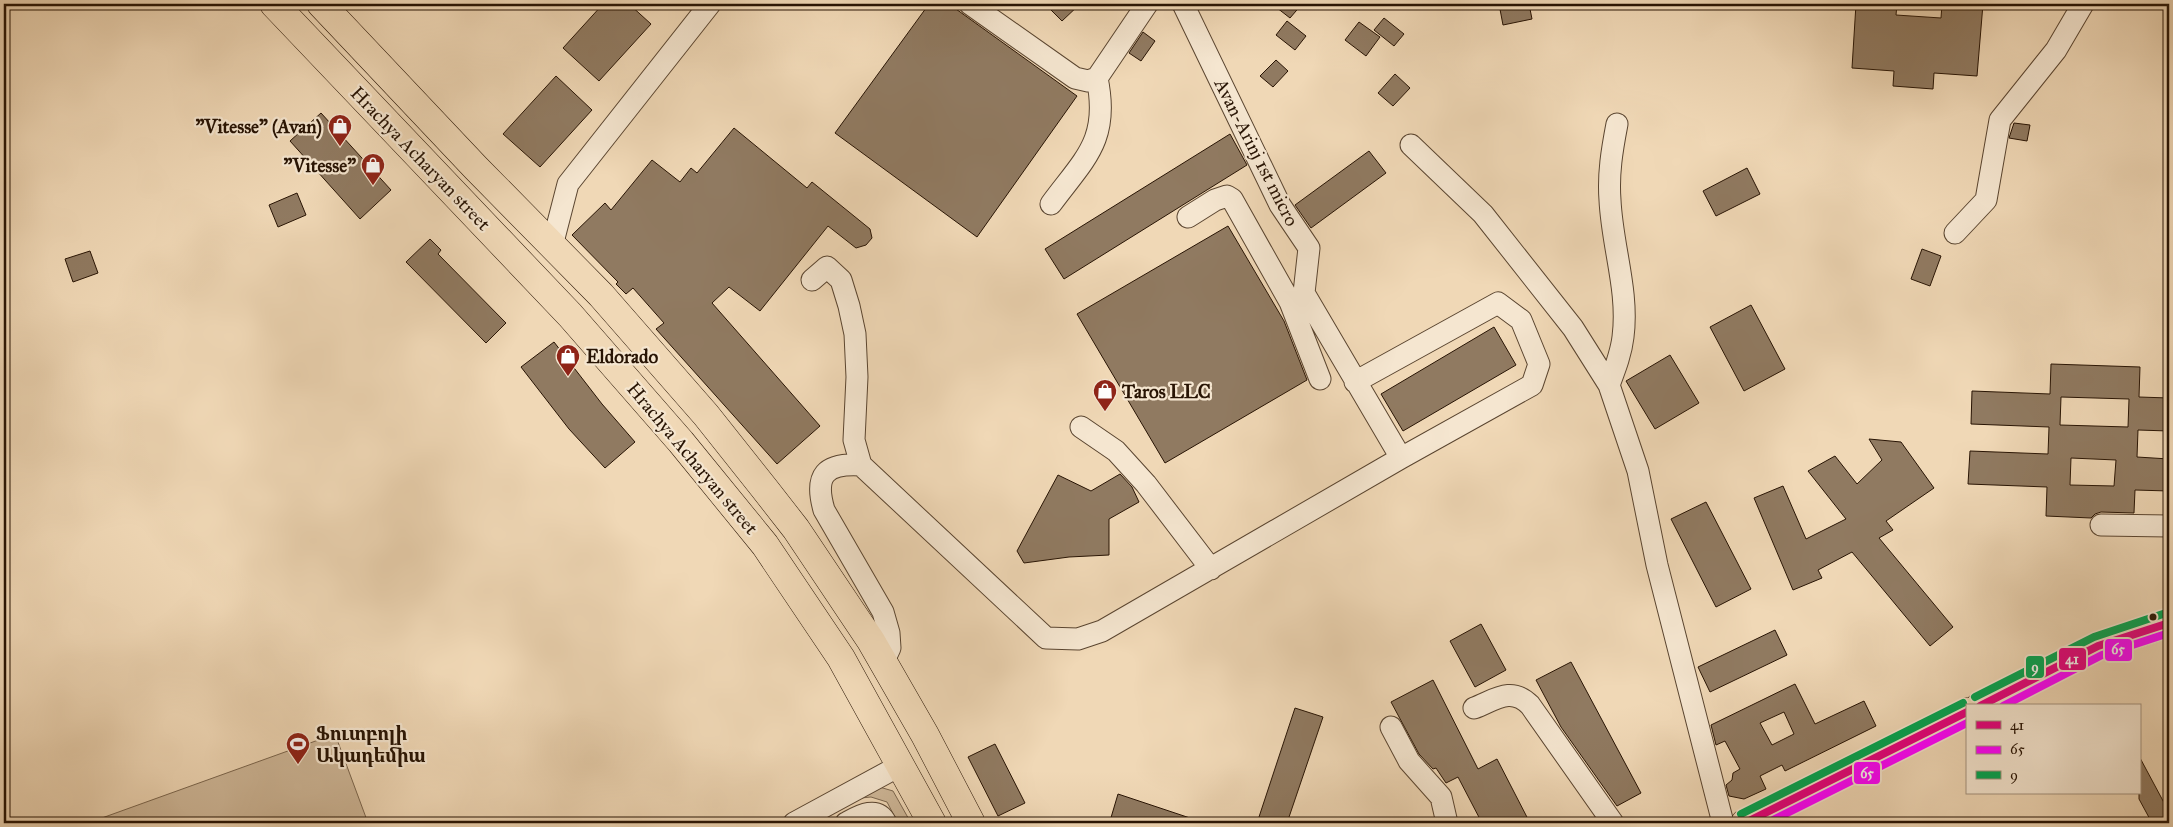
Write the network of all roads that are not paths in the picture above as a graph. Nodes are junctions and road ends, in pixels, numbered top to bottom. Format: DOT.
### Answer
graph roads {
  1 [pos="274,4"];
  2 [pos="321,4"];
  3 [pos="710,4"];
  4 [pos="970,4"];
  5 [pos="1147,4"];
  6 [pos="1183,4"];
  7 [pos="2083,4"];
  8 [pos="1097,78"];
  9 [pos="1617,124"];
  10 [pos="1411,145"];
  11 [pos="1051,204"];
  12 [pos="1188,217"];
  13 [pos="1955,233"];
  14 [pos="552,246"];
  15 [pos="812,280"];
  16 [pos="1297,298"];
  17 [pos="1320,379"];
  18 [pos="1355,382"];
  19 [pos="1609,385"];
  20 [pos="1081,427"];
  21 [pos="1401,458"];
  22 [pos="861,465"];
  23 [pos="2102,525"];
  24 [pos="2169,526"];
  25 [pos="1211,569"];
  26 [pos="2169,624"];
  27 [pos="884,663"];
  28 [pos="1984,704"];
  29 [pos="1474,708"];
  30 [pos="1966,712"];
  31 [pos="1391,727"];
  32 [pos="901,764"];
  33 [pos="794,823"];
  34 [pos="846,823"];
  35 [pos="886,823"];
  36 [pos="932,823"];
  37 [pos="971,823"];
  38 [pos="1447,823"];
  39 [pos="1613,823"];
  40 [pos="1723,823"];
  41 [pos="1745,823"];
  1 -- 32 [label="main road, Hrachya Acharyan street"];
  2 -- 14 [label="main road, Hrachya Acharyan street"];
  3 -- 14 [label="street"];
  4 -- 8 [label="street"];
  5 -- 8 [label="street"];
  6 -- 16 [label="street, Avan-Arinj 1st micro"];
  7 -- 13 [label="street"];
  8 -- 11 [label="street"];
  9 -- 19 [label="street"];
  10 -- 19 [label="street"];
  12 -- 16 [label="street"];
  14 -- 27 [label="main road, Hrachya Acharyan street"];
  15 -- 22 [label="street"];
  16 -- 17 [label="street"];
  16 -- 18 [label="street"];
  18 -- 21 [label="street"];
  18 -- 21 [label="street"];
  19 -- 40 [label="street"];
  20 -- 25 [label="street"];
  21 -- 25 [label="street"];
  22 -- 25 [label="street"];
  22 -- 27 [label="street"];
  23 -- 24 [label="street"];
  26 -- 28 [label="main road"];
  27 -- 37 [label="main road, Hrachya Acharyan street"];
  29 -- 39 [label="street"];
  30 -- 41 [label="main road"];
  31 -- 38 [label="street"];
  32 -- 33 [label="street"];
  32 -- 36 [label="main road, Hrachya Acharyan street"];
  34 -- 35 [label="street"];
}
